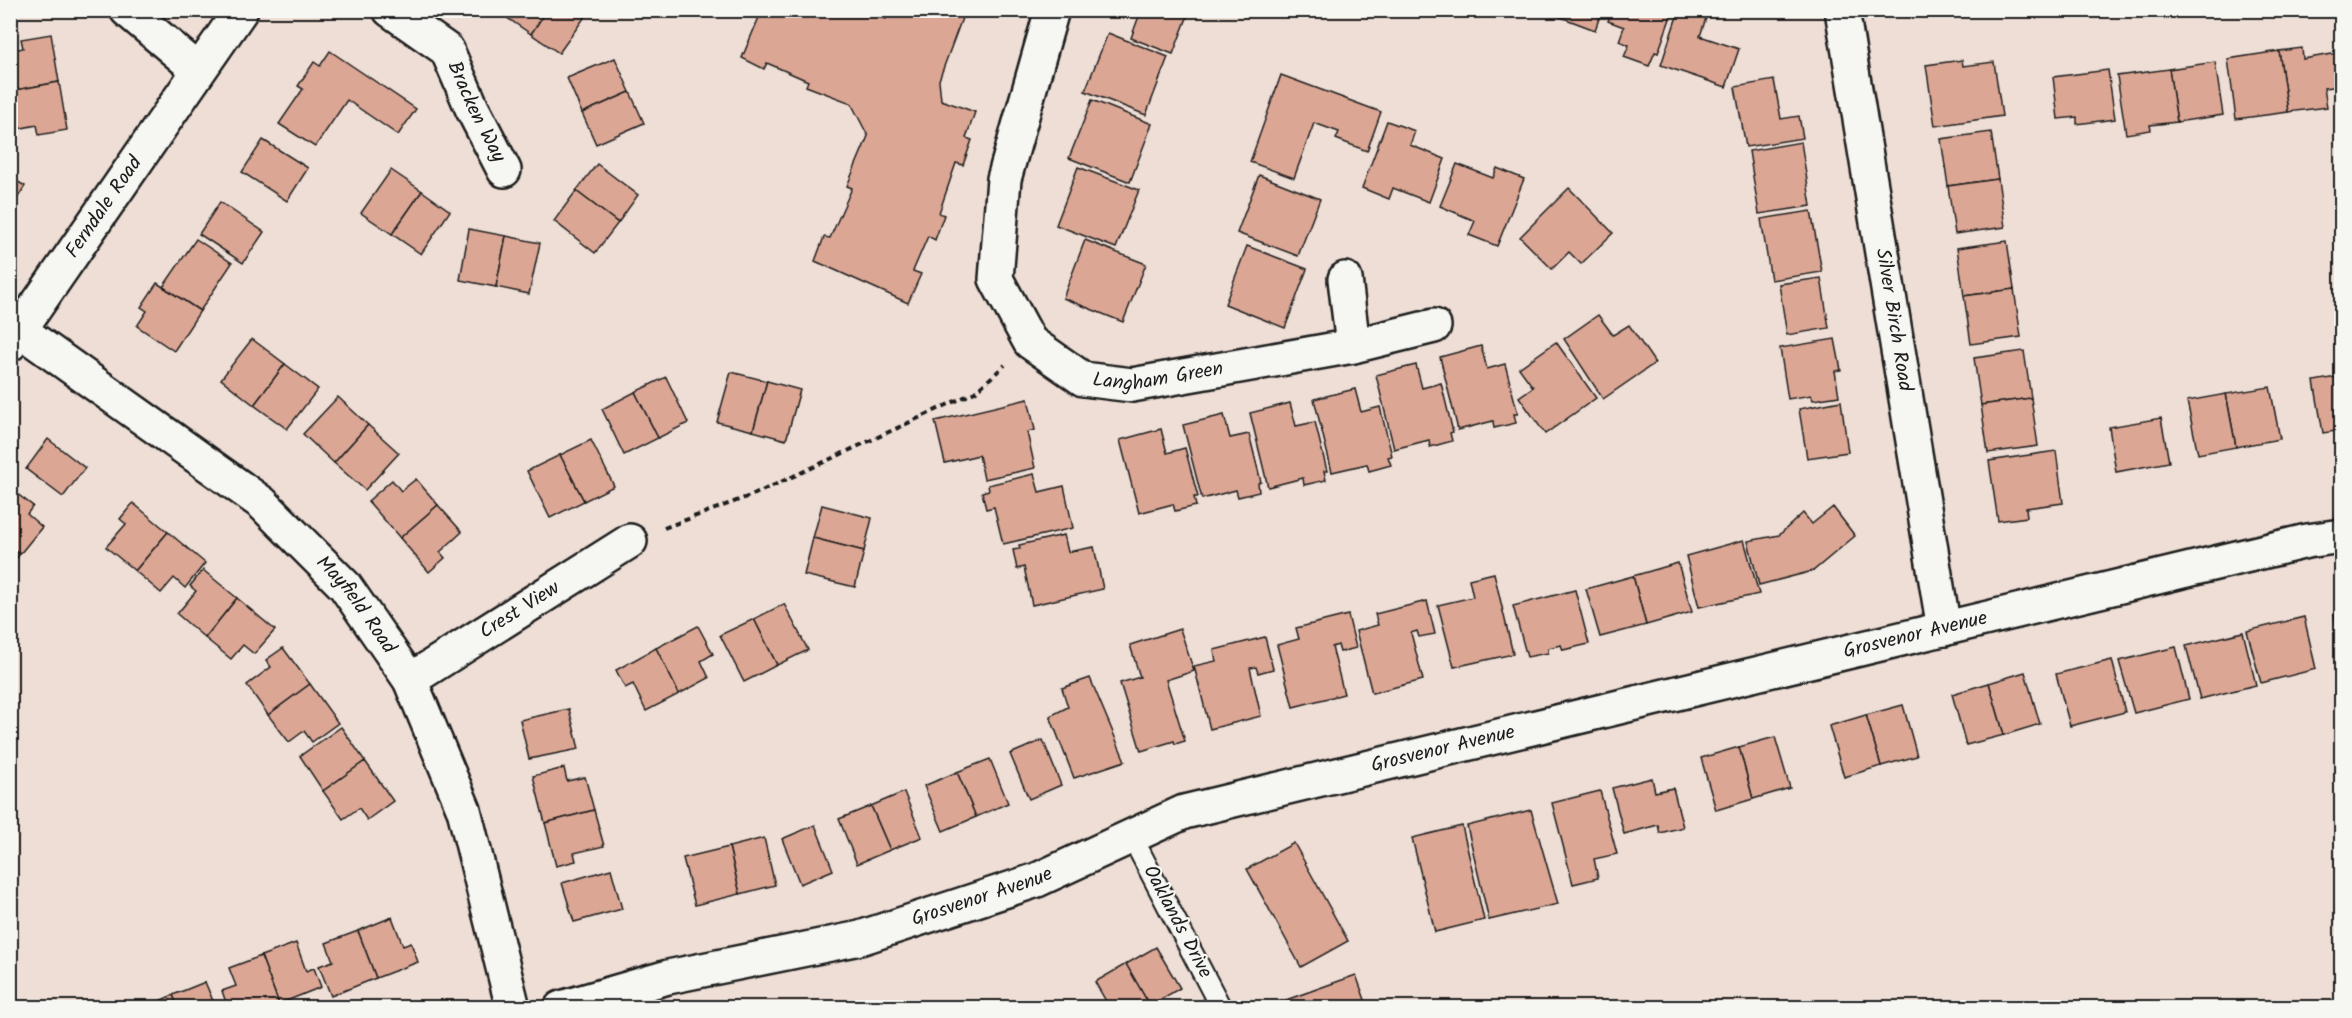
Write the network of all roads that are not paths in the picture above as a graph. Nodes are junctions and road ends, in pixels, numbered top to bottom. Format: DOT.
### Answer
graph roads {
  1 [pos="126,10"];
  2 [pos="241,10"];
  3 [pos="390,10"];
  4 [pos="1052,10"];
  5 [pos="1842,10"];
  6 [pos="198,70"];
  7 [pos="504,170"];
  8 [pos="1345,279"];
  9 [pos="1434,326"];
  10 [pos="16,337"];
  11 [pos="1353,346"];
  12 [pos="2342,536"];
  13 [pos="630,541"];
  14 [pos="1944,629"];
  15 [pos="411,680"];
  16 [pos="1132,837"];
  17 [pos="513,1008"];
  18 [pos="561,1008"];
  19 [pos="1221,1008"];
  1 -- 6 [label="street"];
  2 -- 6 [label="street, Ferndale Road"];
  3 -- 7 [label="street, Bracken Way"];
  4 -- 11 [label="street, Langham Green"];
  5 -- 14 [label="street, Silver Birch Road"];
  6 -- 10 [label="street, Ferndale Road"];
  8 -- 11 [label="street"];
  9 -- 11 [label="street, Langham Green"];
  10 -- 15 [label="street, Mayfield Road"];
  12 -- 14 [label="street, Grosvenor Avenue"];
  13 -- 15 [label="street, Crest View"];
  14 -- 16 [label="street, Grosvenor Avenue"];
  15 -- 17 [label="street, Mayfield Road"];
  16 -- 18 [label="street, Grosvenor Avenue"];
  16 -- 19 [label="lane, Oaklands Drive"];
}
